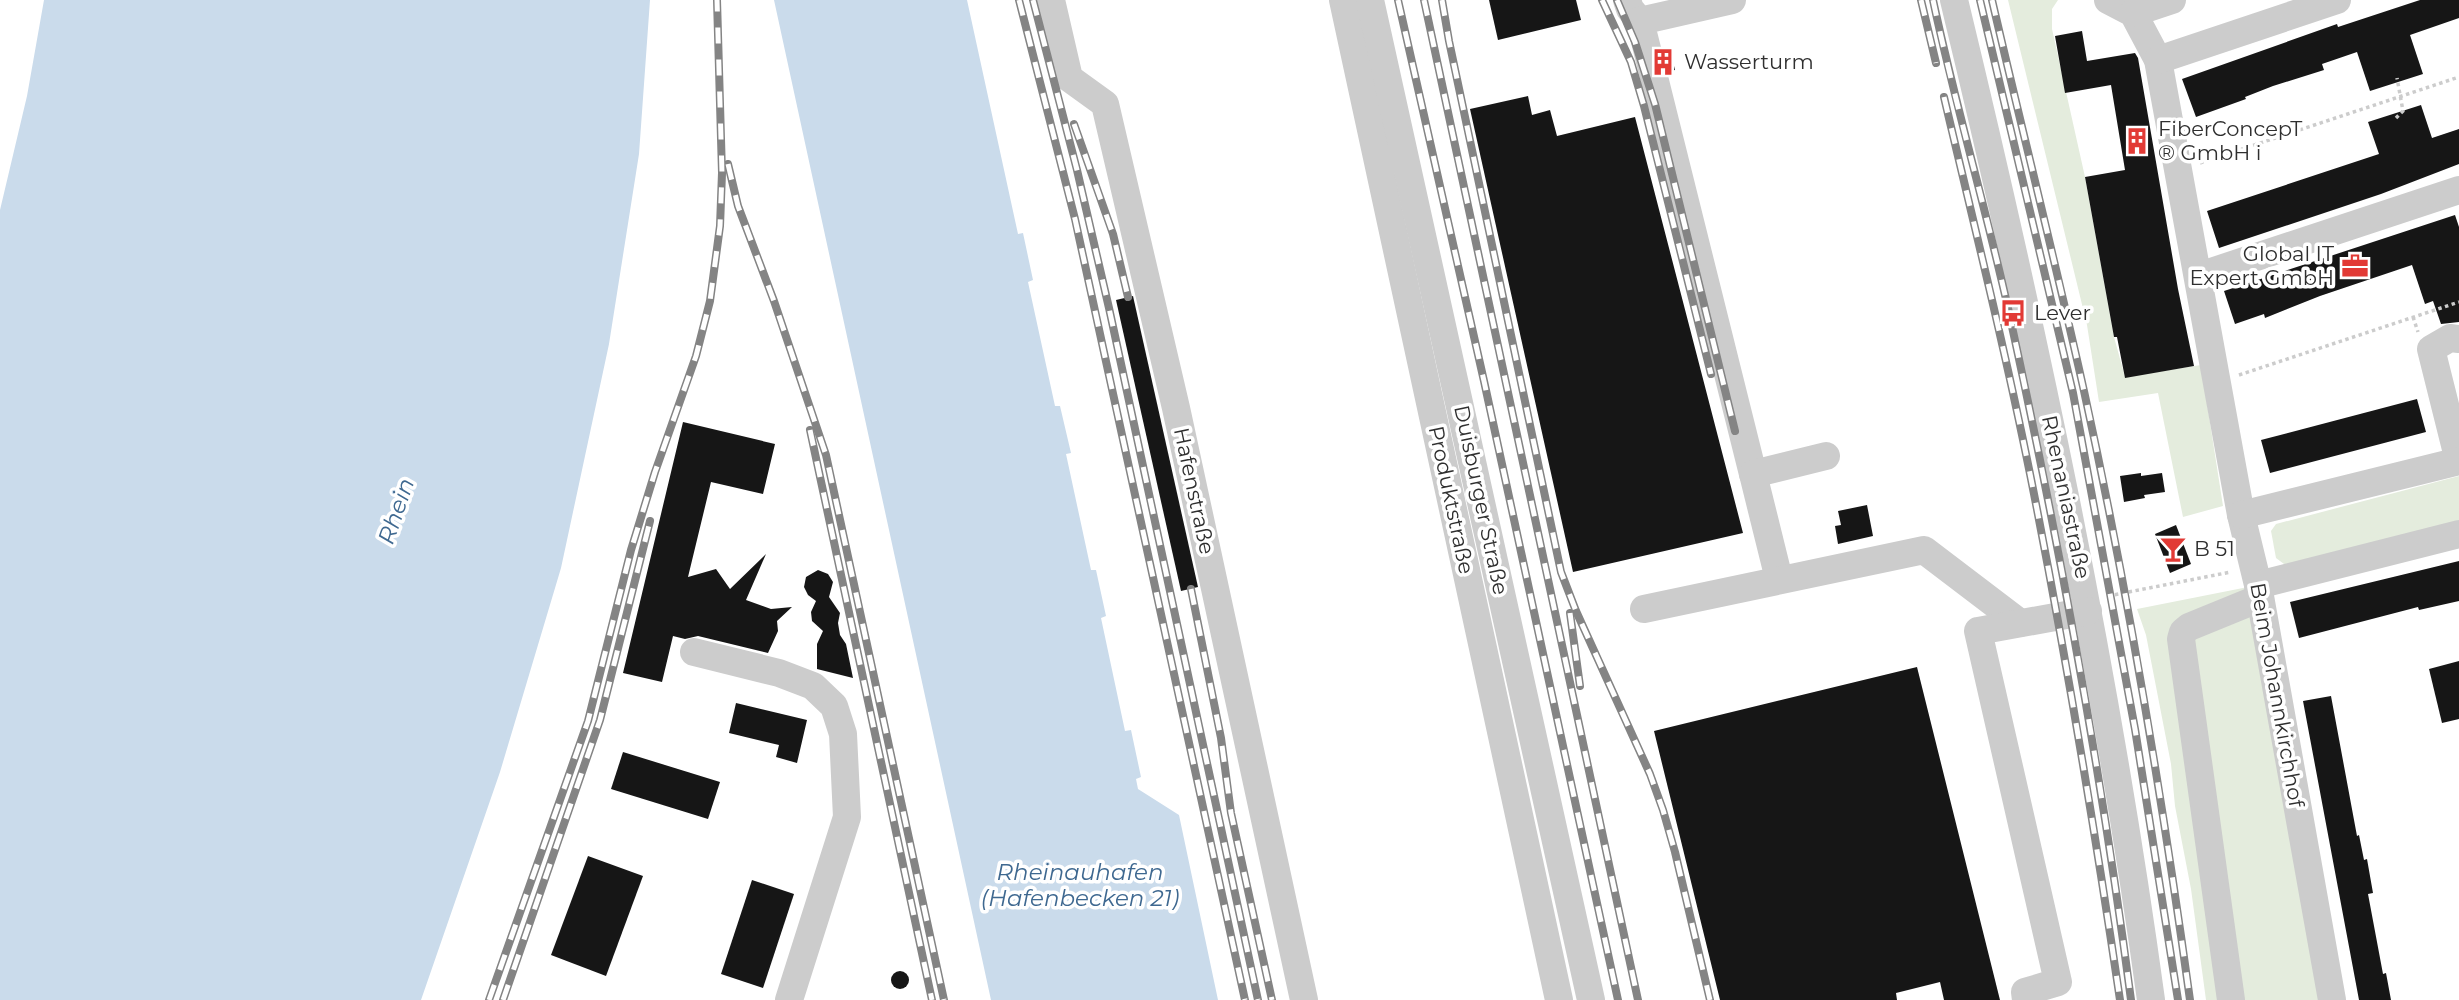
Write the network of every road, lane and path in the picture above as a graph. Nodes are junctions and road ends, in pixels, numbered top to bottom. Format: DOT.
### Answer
graph roads {
  1 [pos="1051,0"];
  2 [pos="1343,0"];
  3 [pos="1370,0"];
  4 [pos="1732,0"];
  5 [pos="1954,0"];
  6 [pos="2108,0"];
  7 [pos="2172,0"];
  8 [pos="2337,0"];
  9 [pos="1634,10"];
  10 [pos="2133,13"];
  11 [pos="2158,60"];
  12 [pos="2459,77"];
  13 [pos="2397,78"];
  14 [pos="2401,97"];
  15 [pos="2396,118"];
  16 [pos="2179,170"];
  17 [pos="2459,190"];
  18 [pos="2199,276"];
  19 [pos="2459,302"];
  20 [pos="2413,317"];
  21 [pos="2418,332"];
  22 [pos="2459,339"];
  23 [pos="2248,373"];
  24 [pos="1826,456"];
  25 [pos="2459,461"];
  26 [pos="1753,474"];
  27 [pos="2241,515"];
  28 [pos="2459,534"];
  29 [pos="1779,579"];
  30 [pos="2257,583"];
  31 [pos="2095,604"];
  32 [pos="1644,609"];
  33 [pos="2021,623"];
  34 [pos="694,652"];
  35 [pos="789,1000"];
  36 [pos="1304,1000"];
  37 [pos="1559,1000"];
  38 [pos="1591,1000"];
  39 [pos="2026,1000"];
  40 [pos="2151,1000"];
  41 [pos="2231,1000"];
  42 [pos="2332,1000"];
  1 -- 36 [label="street, Hafenstraße"];
  2 -- 37 [label="street, Produktstraße"];
  3 -- 38 [label="street, Duisburger Straße"];
  4 -- 9 [label="street"];
  5 -- 31 [label="street, Rhenaniastraße"];
  6 -- 10 [label="street"];
  7 -- 10 [label="street"];
  8 -- 11 [label="street"];
  9 -- 26 [label="street"];
  10 -- 11 [label="street, Beim Johannkirchhof"];
  11 -- 16 [label="street, Beim Johannkirchhof"];
  12 -- 14 [label="path"];
  13 -- 14 [label="path"];
  14 -- 15 [label="path"];
  14 -- 16 [label="path"];
  16 -- 18 [label="street, Beim Johannkirchhof"];
  17 -- 18 [label="street"];
  18 -- 27 [label="street, Beim Johannkirchhof"];
  19 -- 20 [label="path"];
  20 -- 21 [label="path"];
  20 -- 23 [label="path"];
  22 -- 25 [label="street"];
  24 -- 26 [label="street"];
  25 -- 27 [label="street"];
  26 -- 29 [label="street"];
  27 -- 30 [label="street, Beim Johannkirchhof"];
  28 -- 30 [label="street"];
  29 -- 32 [label="street"];
  29 -- 33 [label="street"];
  30 -- 31 [label="path"];
  30 -- 41 [label="street"];
  30 -- 42 [label="street, Beim Johannkirchhof"];
  31 -- 33 [label="street"];
  31 -- 40 [label="street, Rhenaniastraße"];
  33 -- 39 [label="street"];
  34 -- 35 [label="street"];
}
